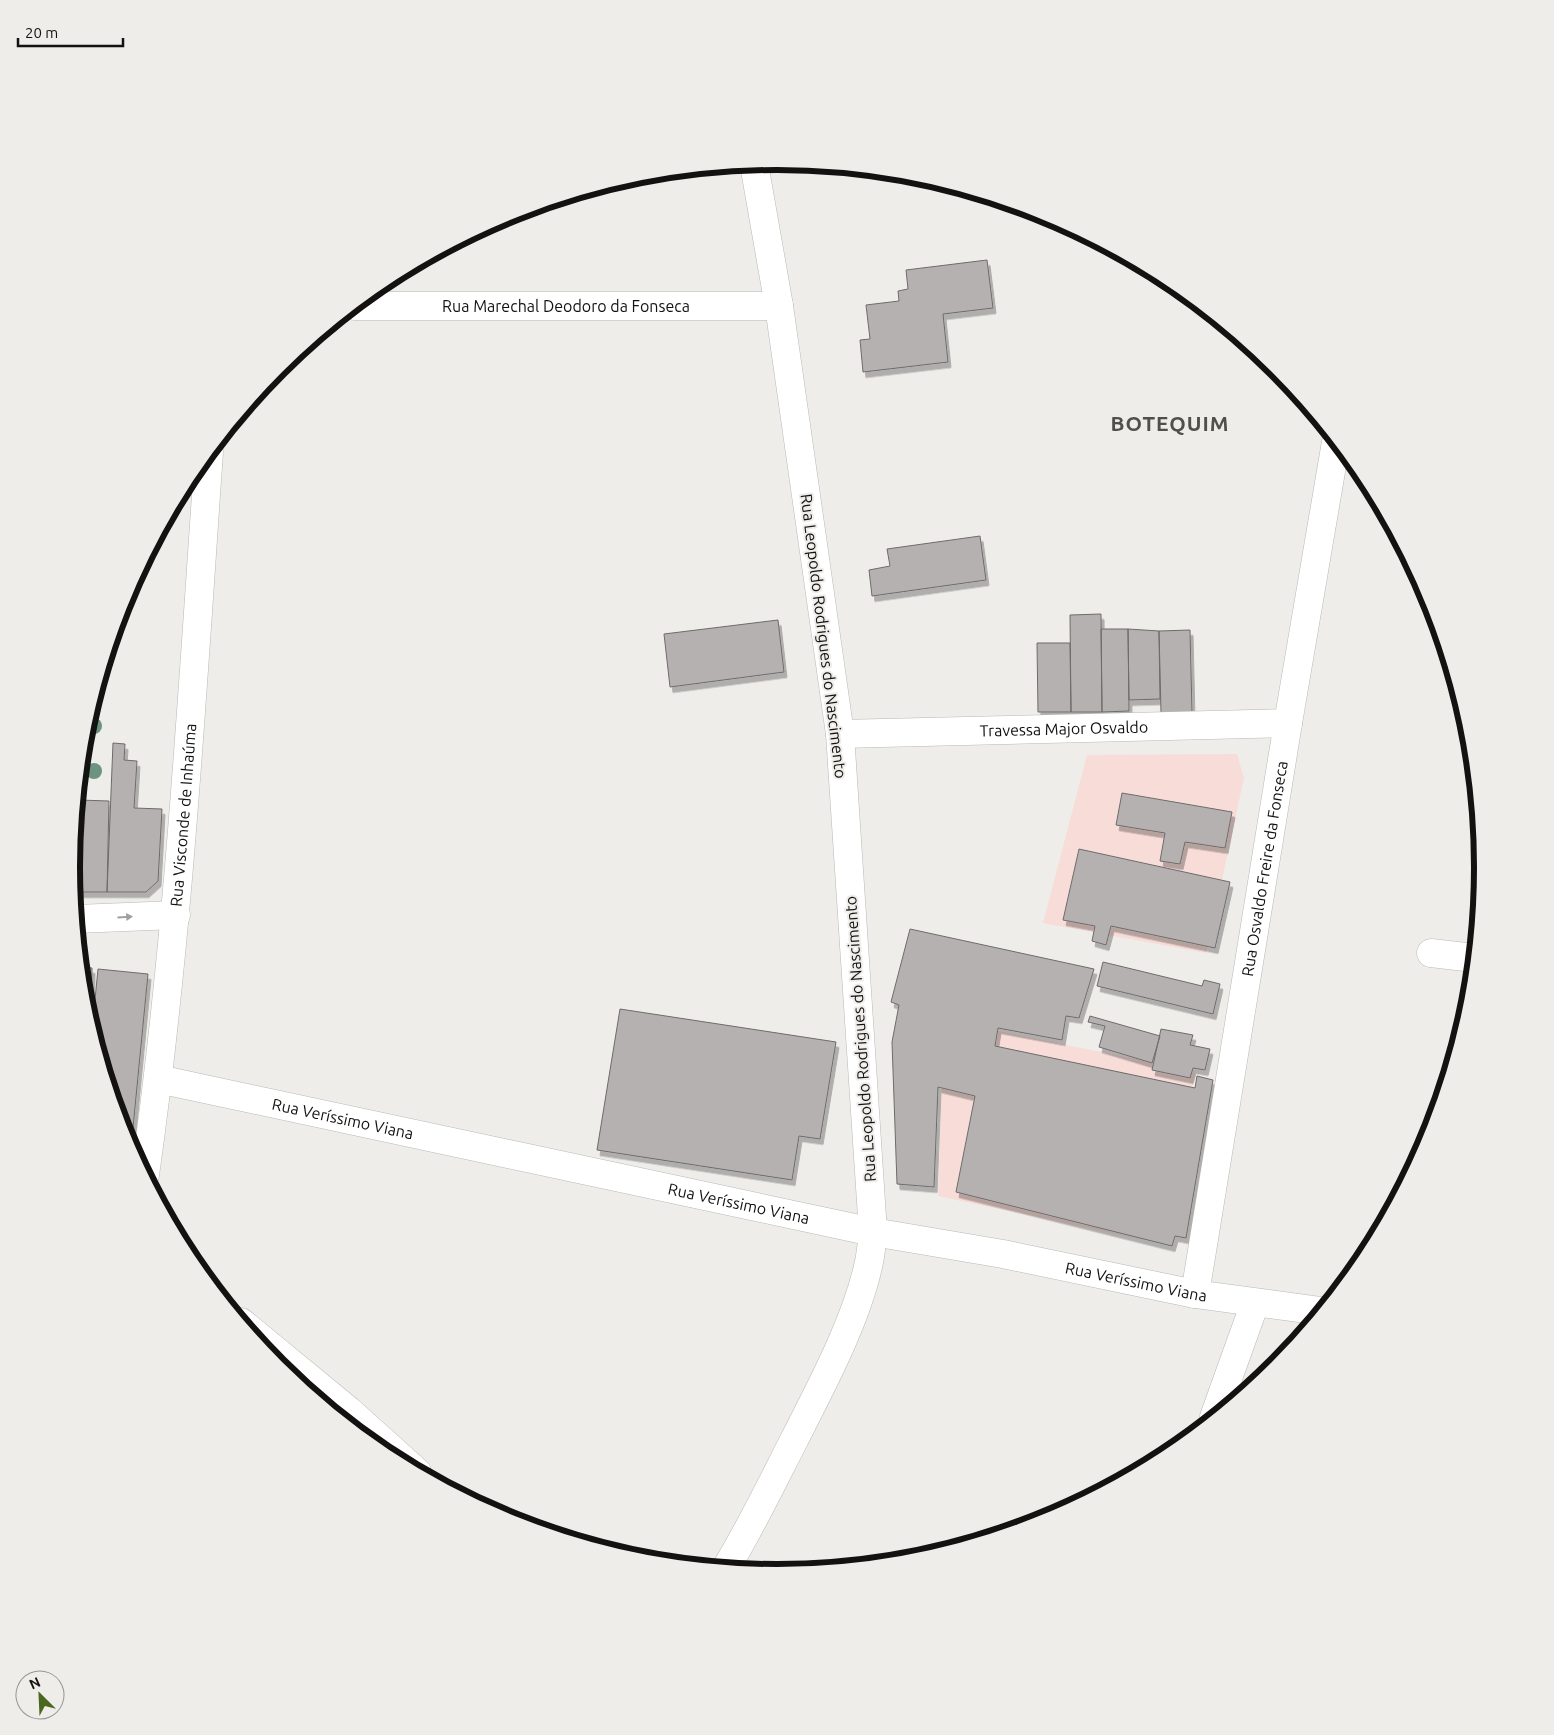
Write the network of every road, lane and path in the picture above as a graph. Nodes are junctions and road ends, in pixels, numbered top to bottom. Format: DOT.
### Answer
graph roads {
  1 [pos="755,171"];
  2 [pos="365,306"];
  3 [pos="779,306"];
  4 [pos="1335,449"];
  5 [pos="208,465"];
  6 [pos="1288,723"];
  7 [pos="840,734"];
  8 [pos="176,914"];
  9 [pos="82,919"];
  10 [pos="1431,953"];
  11 [pos="1468,957"];
  12 [pos="158,1079"];
  13 [pos="147,1164"];
  14 [pos="873,1232"];
  15 [pos="1195,1294"];
  16 [pos="1255,1302"];
  17 [pos="1314,1311"];
  18 [pos="273,1348"];
  19 [pos="1218,1407"];
  20 [pos="386,1444"];
  21 [pos="729,1563"];
  1 -- 3 [label="street, Rua Leopoldo Rodrigues do Nascimento"];
  2 -- 3 [label="street, Rua Marechal Deodoro da Fonseca"];
  3 -- 7 [label="street, Rua Leopoldo Rodrigues do Nascimento"];
  4 -- 6 [label="street, Rua Osvaldo Freire da Fonseca"];
  5 -- 8 [label="street, Rua Visconde de Inhaúma"];
  6 -- 7 [label="street, Travessa Major Osvaldo"];
  6 -- 15 [label="street, Rua Osvaldo Freire da Fonseca"];
  7 -- 14 [label="street, Rua Leopoldo Rodrigues do Nascimento"];
  9 -- 8 [label="street, one-way"];
  8 -- 12 [label="street, Rua Visconde de Inhaúma"];
  10 -- 11 [label="street"];
  12 -- 13 [label="street, Rua Visconde de Inhaúma"];
  12 -- 14 [label="street, Rua Veríssimo Viana"];
  14 -- 15 [label="street, Rua Veríssimo Viana"];
  14 -- 21 [label="street, Rua Leopoldo Rodrigues do Nascimento"];
  15 -- 16 [label="street, Rua Veríssimo Viana"];
  16 -- 17 [label="street, Rua Veríssimo Viana"];
  16 -- 19 [label="street"];
  18 -- 20 [label="street"];
}
